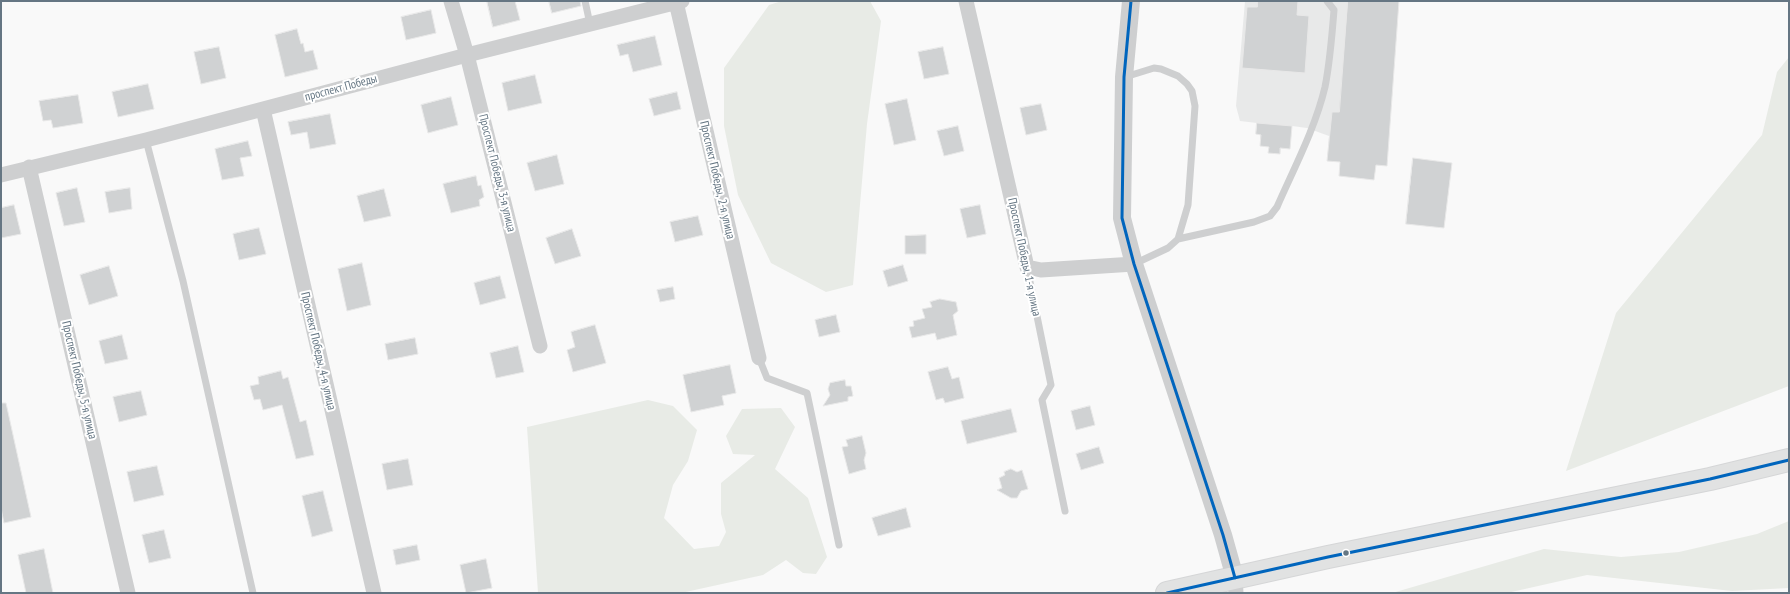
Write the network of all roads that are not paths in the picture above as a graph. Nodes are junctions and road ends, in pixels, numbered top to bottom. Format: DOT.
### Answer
graph roads {
  1 [pos="451,1"];
  2 [pos="585,1"];
  3 [pos="966,1"];
  4 [pos="1131,1"];
  5 [pos="1327,1"];
  6 [pos="679,2"];
  7 [pos="590,24"];
  8 [pos="467,55"];
  9 [pos="1124,77"];
  10 [pos="263,109"];
  11 [pos="146,140"];
  12 [pos="29,167"];
  13 [pos="1,175"];
  14 [pos="1178,239"];
  15 [pos="1134,264"];
  16 [pos="1027,268"];
  17 [pos="540,346"];
  18 [pos="759,358"];
  19 [pos="1789,460"];
  20 [pos="1065,512"];
  21 [pos="839,545"];
  22 [pos="1235,585"];
  23 [pos="128,593"];
  24 [pos="254,593"];
  25 [pos="374,593"];
  26 [pos="1167,593"];
  1 -- 8 [label="street, Проспект Победы, 3-я улица"];
  2 -- 7 [label="lane"];
  3 -- 16 [label="street, Проспект Победы, 1-я улица"];
  4 -- 9 [label="street"];
  5 -- 14 [label="lane"];
  6 -- 7 [label="street, проспект Победы"];
  6 -- 18 [label="street, Проспект Победы, 2-я улица"];
  7 -- 8 [label="street, проспект Победы"];
  8 -- 10 [label="street, проспект Победы"];
  8 -- 17 [label="street, Проспект Победы, 3-я улица"];
  9 -- 14 [label="lane"];
  9 -- 15 [label="street"];
  10 -- 11 [label="street, проспект Победы"];
  10 -- 25 [label="street, Проспект Победы, 4-я улица"];
  11 -- 12 [label="street, проспект Победы"];
  11 -- 24 [label="lane"];
  12 -- 13 [label="street, проспект Победы"];
  12 -- 23 [label="street, Проспект Победы, 5-я улица"];
  14 -- 15 [label="lane"];
  15 -- 16 [label="street"];
  15 -- 22 [label="street"];
  16 -- 20 [label="lane, Проспект Победы, 1-я улица"];
  18 -- 21 [label="lane"];
  19 -- 22 [label="main road"];
  22 -- 26 [label="main road"];
}
